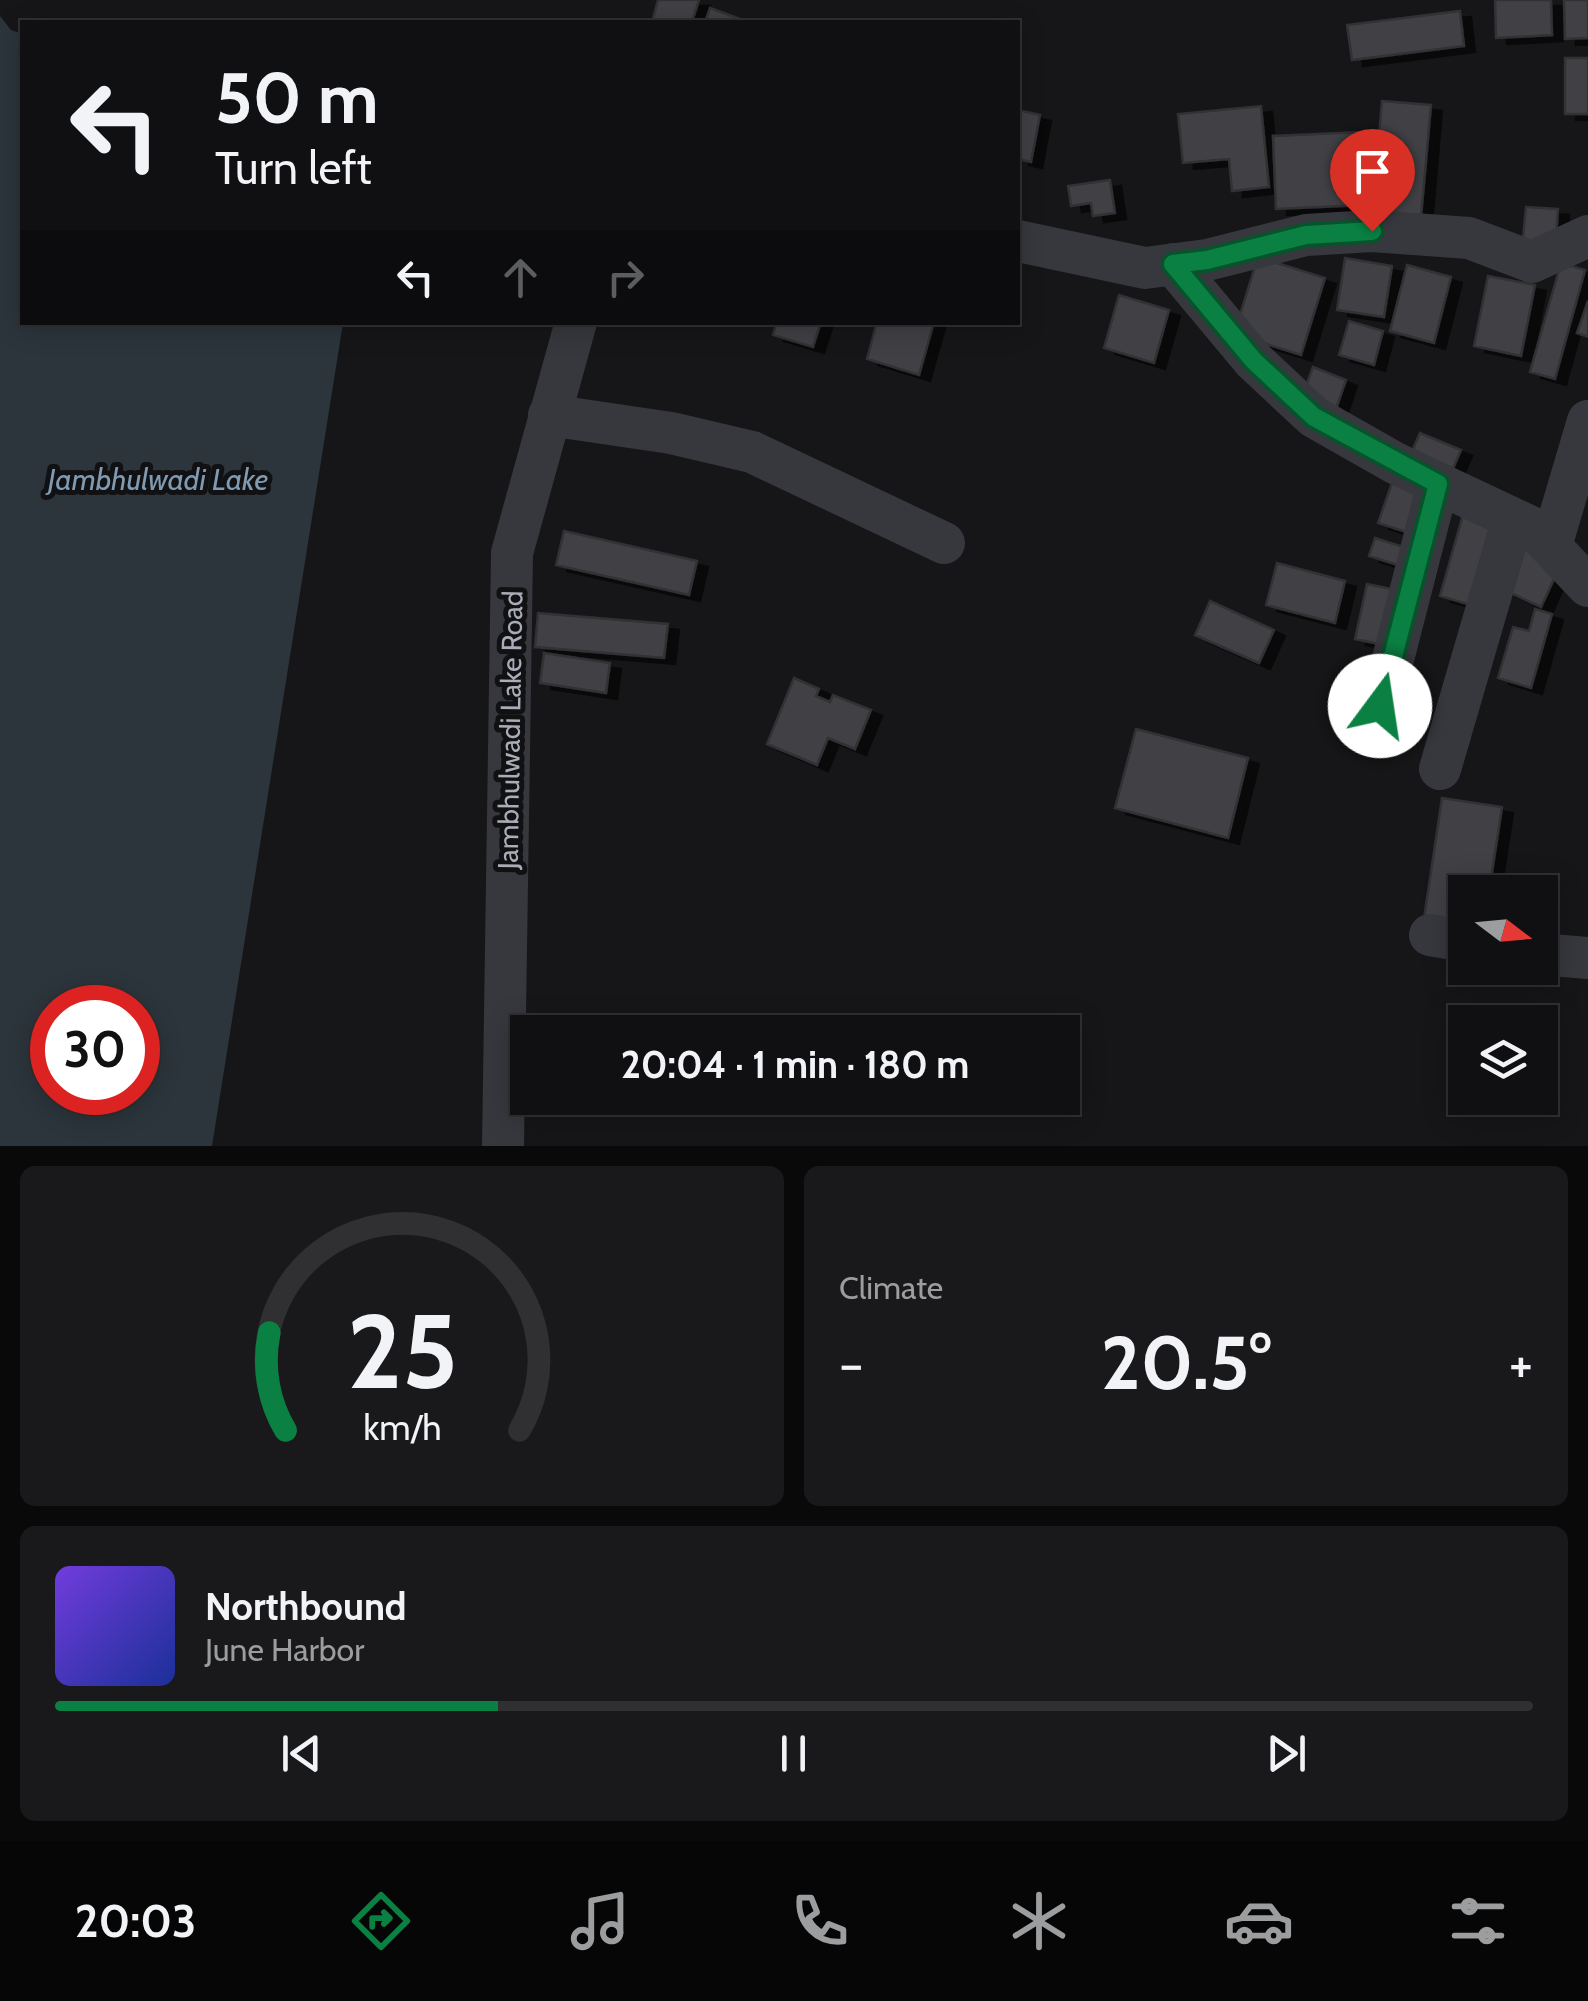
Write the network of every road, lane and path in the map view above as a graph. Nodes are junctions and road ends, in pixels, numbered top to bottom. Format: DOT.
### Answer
graph roads {
  1 [pos="1588,236"];
  2 [pos="1020,241"];
  3 [pos="1173,264"];
  4 [pos="575,325"];
  5 [pos="548,414"];
  6 [pos="1585,440"];
  7 [pos="1438,484"];
  8 [pos="1513,519"];
  9 [pos="944,543"];
  10 [pos="1551,546"];
  11 [pos="1588,586"];
  12 [pos="1380,706"];
  13 [pos="1440,769"];
  14 [pos="1558,956"];
  15 [pos="1588,958"];
  16 [pos="503,1146"];
  1 -- 3 [label="street"];
  2 -- 3 [label="street"];
  3 -- 7 [label="street"];
  4 -- 5 [label="street, Jambhulwadi Lake Road"];
  5 -- 9 [label="street"];
  5 -- 16 [label="street, Jambhulwadi Lake Road"];
  6 -- 10 [label="street"];
  7 -- 8 [label="street"];
  7 -- 12 [label="street"];
  8 -- 10 [label="street"];
  8 -- 13 [label="street"];
  10 -- 11 [label="street"];
  14 -- 15 [label="street"];
}
